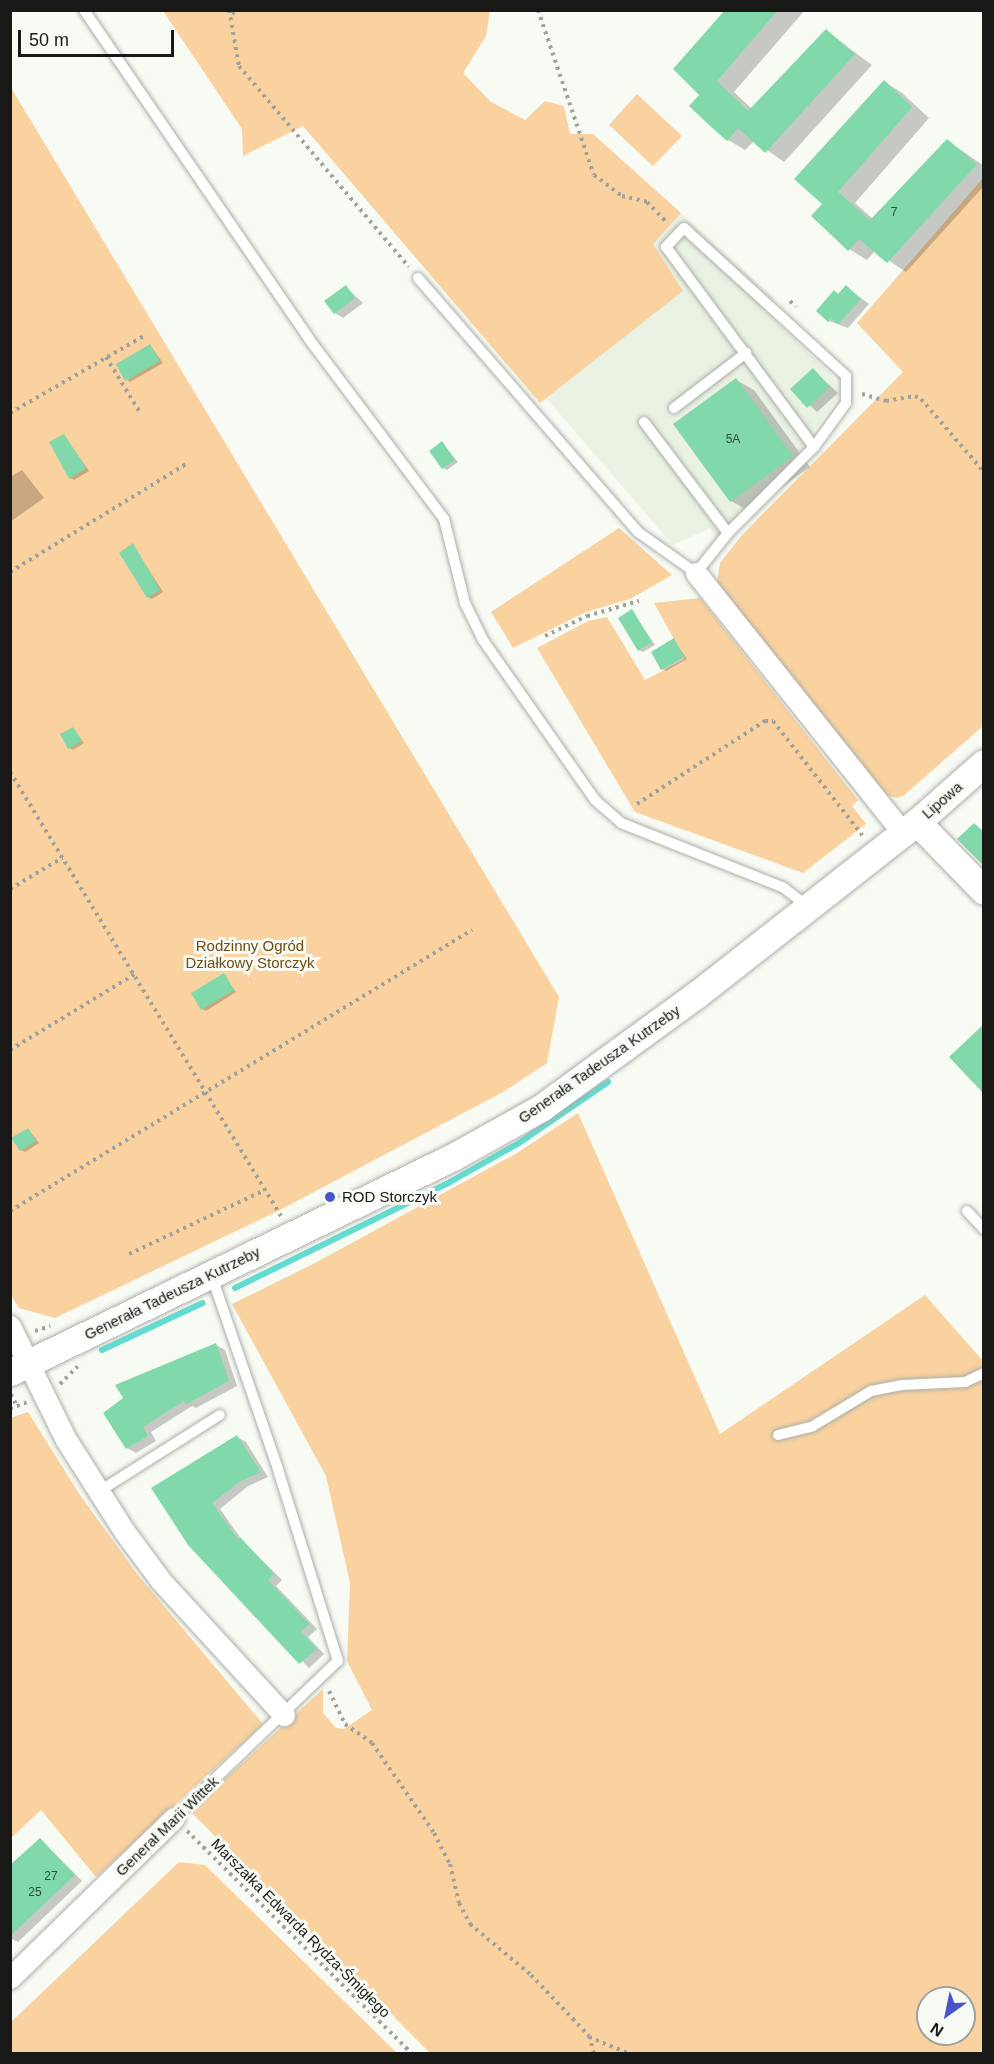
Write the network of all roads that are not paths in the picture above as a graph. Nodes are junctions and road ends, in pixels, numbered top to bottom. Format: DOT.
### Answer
graph roads {
  1 [pos="84,10"];
  2 [pos="418,278"];
  3 [pos="746,353"];
  4 [pos="674,408"];
  5 [pos="644,422"];
  6 [pos="814,447"];
  7 [pos="728,533"];
  8 [pos="696,573"];
  9 [pos="984,763"];
  10 [pos="906,829"];
  11 [pos="984,891"];
  12 [pos="807,906"];
  13 [pos="967,1211"];
  14 [pos="984,1229"];
  15 [pos="210,1273"];
  16 [pos="10,1326"];
  17 [pos="21,1367"];
  18 [pos="984,1373"];
  19 [pos="220,1415"];
  20 [pos="778,1435"];
  21 [pos="98,1492"];
  22 [pos="284,1715"];
  23 [pos="174,1818"];
  24 [pos="10,1978"];
  1 -- 12 [label="lane"];
  2 -- 8 [label="lane"];
  3 -- 4 [label="lane"];
  3 -- 6 [label="lane"];
  3 -- 6 [label="lane"];
  5 -- 7 [label="lane"];
  6 -- 7 [label="lane"];
  7 -- 8 [label="lane"];
  8 -- 10 [label="street"];
  9 -- 10 [label="street, Lipowa"];
  10 -- 11 [label="street"];
  10 -- 12 [label="street, Generała Tadeusza Kutrzeby"];
  12 -- 15 [label="street, Generała Tadeusza Kutrzeby"];
  13 -- 14 [label="lane"];
  15 -- 17 [label="street, Generała Tadeusza Kutrzeby"];
  15 -- 22 [label="lane, Generał Marii Wittek"];
  16 -- 17 [label="street"];
  17 -- 21 [label="street"];
  18 -- 20 [label="lane"];
  19 -- 21 [label="lane"];
  21 -- 22 [label="street"];
  22 -- 23 [label="lane, Generał Marii Wittek"];
  23 -- 24 [label="street, Generał Marii Wittek"];
}
